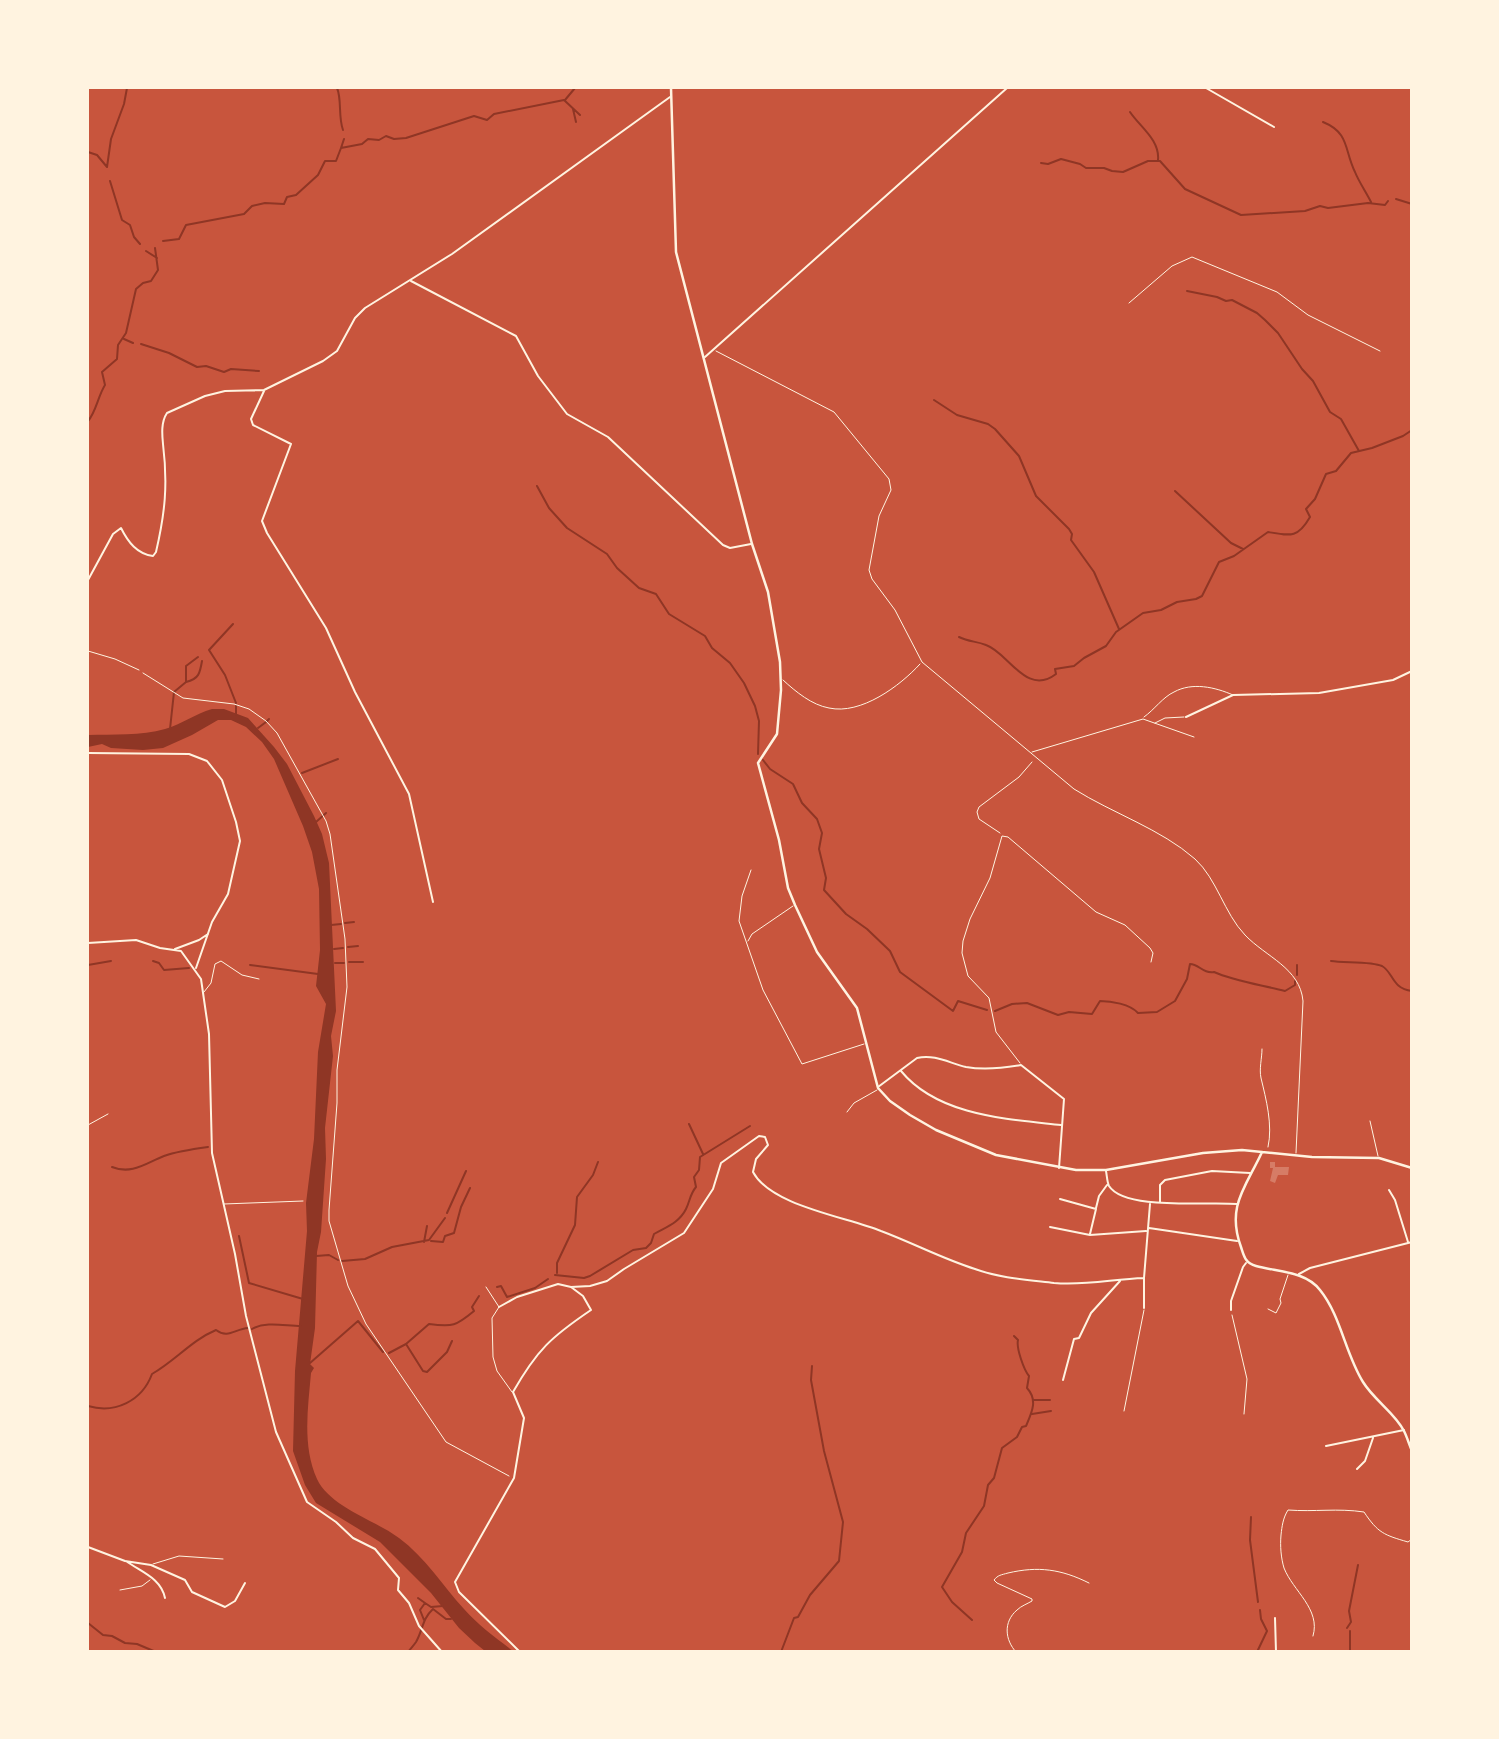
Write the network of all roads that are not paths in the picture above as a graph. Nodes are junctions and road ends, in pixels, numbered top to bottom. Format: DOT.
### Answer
graph roads {
  1 [pos="671,88"];
  2 [pos="1007,88"];
  3 [pos="1206,88"];
  4 [pos="671,96"];
  5 [pos="1274,127"];
  6 [pos="410,281"];
  7 [pos="715,349"];
  8 [pos="703,359"];
  9 [pos="264,390"];
  10 [pos="752,544"];
  11 [pos="88,580"];
  12 [pos="88,651"];
  13 [pos="922,662"];
  14 [pos="139,670"];
  15 [pos="1412,671"];
  16 [pos="781,679"];
  17 [pos="1233,695"];
  18 [pos="1186,717"];
  19 [pos="1143,719"];
  20 [pos="1154,723"];
  21 [pos="1194,737"];
  22 [pos="1029,752"];
  23 [pos="88,753"];
  24 [pos="751,870"];
  25 [pos="433,902"];
  26 [pos="795,905"];
  27 [pos="208,934"];
  28 [pos="88,943"];
  29 [pos="747,943"];
  30 [pos="174,949"];
  31 [pos="1151,962"];
  32 [pos="196,970"];
  33 [pos="259,979"];
  34 [pos="203,994"];
  35 [pos="866,1044"];
  36 [pos="1021,1065"];
  37 [pos="901,1071"];
  38 [pos="878,1089"];
  39 [pos="847,1112"];
  40 [pos="1370,1121"];
  41 [pos="1062,1125"];
  42 [pos="1264,1152"];
  43 [pos="1294,1156"];
  44 [pos="1379,1158"];
  45 [pos="1059,1168"];
  46 [pos="1412,1168"];
  47 [pos="1106,1170"];
  48 [pos="1251,1173"];
  49 [pos="1108,1185"];
  50 [pos="1389,1190"];
  51 [pos="1060,1199"];
  52 [pos="303,1201"];
  53 [pos="1150,1202"];
  54 [pos="1160,1202"];
  55 [pos="224,1204"];
  56 [pos="1238,1204"];
  57 [pos="1096,1209"];
  58 [pos="1050,1227"];
  59 [pos="1147,1229"];
  60 [pos="1090,1235"];
  61 [pos="1238,1241"];
  62 [pos="1410,1243"];
  63 [pos="1247,1262"];
  64 [pos="1289,1273"];
  65 [pos="1297,1275"];
  66 [pos="1144,1278"];
  67 [pos="1120,1281"];
  68 [pos="486,1287"];
  69 [pos="571,1287"];
  70 [pos="584,1287"];
  71 [pos="583,1296"];
  72 [pos="499,1307"];
  73 [pos="1144,1308"];
  74 [pos="1268,1309"];
  75 [pos="1231,1310"];
  76 [pos="1063,1380"];
  77 [pos="513,1392"];
  78 [pos="1124,1411"];
  79 [pos="1404,1430"];
  80 [pos="1373,1438"];
  81 [pos="1326,1446"];
  82 [pos="1412,1451"];
  83 [pos="1356,1469"];
  84 [pos="1412,1539"];
  85 [pos="88,1547"];
  86 [pos="223,1559"];
  87 [pos="125,1561"];
  88 [pos="152,1565"];
  89 [pos="151,1577"];
  90 [pos="245,1583"];
  91 [pos="120,1590"];
  92 [pos="165,1598"];
  93 [pos="1275,1618"];
  94 [pos="1313,1636"];
  95 [pos="442,1651"];
  96 [pos="520,1651"];
  97 [pos="1276,1651"];
  1 -- 4 [label="street"];
  2 -- 7 [label="street"];
  3 -- 5 [label="street"];
  4 -- 6 [label="street"];
  4 -- 8 [label="street"];
  6 -- 9 [label="street"];
  6 -- 10 [label="street"];
  7 -- 8 [label="street"];
  7 -- 13 [label="lane"];
  8 -- 10 [label="street"];
  9 -- 11 [label="street"];
  9 -- 25 [label="street"];
  10 -- 16 [label="street"];
  12 -- 14 [label="lane"];
  13 -- 16 [label="lane"];
  13 -- 22 [label="lane"];
  15 -- 17 [label="street"];
  16 -- 26 [label="street"];
  17 -- 18 [label="street"];
  17 -- 19 [label="lane"];
  18 -- 20 [label="lane"];
  19 -- 20 [label="lane"];
  19 -- 22 [label="lane"];
  20 -- 21 [label="lane"];
  22 -- 43 [label="lane"];
  23 -- 27 [label="street"];
  24 -- 29 [label="lane"];
  26 -- 29 [label="lane"];
  26 -- 35 [label="street"];
  27 -- 30 [label="street"];
  27 -- 32 [label="street"];
  28 -- 30 [label="street"];
  29 -- 35 [label="lane"];
  30 -- 32 [label="street"];
  31 -- 36 [label="lane"];
  32 -- 34 [label="street"];
  33 -- 34 [label="lane"];
  34 -- 55 [label="street"];
  35 -- 38 [label="street"];
  36 -- 37 [label="street"];
  36 -- 41 [label="street"];
  37 -- 38 [label="street"];
  37 -- 41 [label="street"];
  38 -- 39 [label="lane"];
  38 -- 45 [label="street"];
  40 -- 44 [label="lane"];
  41 -- 45 [label="street"];
  42 -- 43 [label="street"];
  42 -- 47 [label="street"];
  42 -- 48 [label="street"];
  43 -- 44 [label="street"];
  44 -- 46 [label="street"];
  45 -- 47 [label="street"];
  47 -- 49 [label="street"];
  48 -- 54 [label="street"];
  48 -- 56 [label="street"];
  49 -- 53 [label="street"];
  49 -- 57 [label="street"];
  50 -- 62 [label="street"];
  51 -- 57 [label="street"];
  52 -- 55 [label="lane"];
  53 -- 54 [label="street"];
  53 -- 59 [label="street"];
  54 -- 56 [label="street"];
  55 -- 95 [label="street"];
  56 -- 61 [label="street"];
  57 -- 60 [label="street"];
  58 -- 60 [label="street"];
  59 -- 60 [label="street"];
  59 -- 61 [label="street"];
  59 -- 66 [label="street"];
  61 -- 63 [label="street"];
  62 -- 65 [label="street"];
  63 -- 64 [label="street"];
  63 -- 75 [label="street"];
  64 -- 65 [label="street"];
  64 -- 74 [label="lane"];
  65 -- 79 [label="street"];
  66 -- 67 [label="street"];
  66 -- 73 [label="street"];
  67 -- 70 [label="street"];
  67 -- 76 [label="street"];
  68 -- 72 [label="lane"];
  69 -- 70 [label="street"];
  69 -- 71 [label="street"];
  69 -- 72 [label="street"];
  70 -- 71 [label="street"];
  71 -- 77 [label="street"];
  72 -- 77 [label="lane"];
  73 -- 78 [label="lane"];
  77 -- 96 [label="street"];
  79 -- 80 [label="street"];
  79 -- 82 [label="street"];
  80 -- 81 [label="street"];
  80 -- 83 [label="street"];
  84 -- 94 [label="lane"];
  85 -- 87 [label="street"];
  86 -- 88 [label="lane"];
  87 -- 88 [label="street"];
  87 -- 89 [label="street"];
  88 -- 90 [label="street"];
  89 -- 91 [label="lane"];
  89 -- 92 [label="street"];
  93 -- 97 [label="street"];
}
